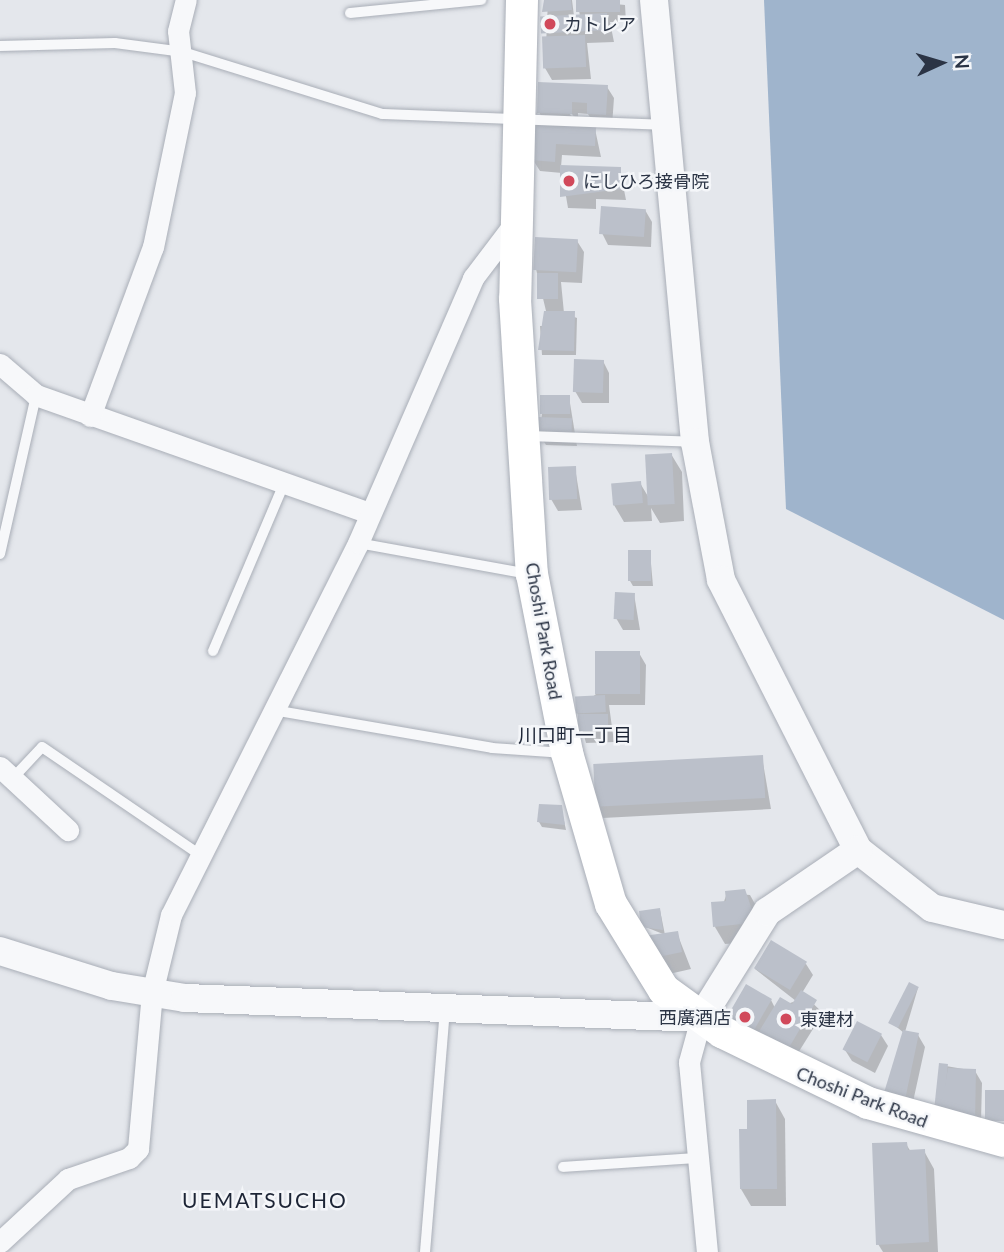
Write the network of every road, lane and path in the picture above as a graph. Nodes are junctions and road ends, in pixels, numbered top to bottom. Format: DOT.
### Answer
graph roads {
  1 [pos="186,0"];
  2 [pos="481,0"];
  3 [pos="522,0"];
  4 [pos="654,0"];
  5 [pos="349,13"];
  6 [pos="0,46"];
  7 [pos="183,52"];
  8 [pos="520,120"];
  9 [pos="663,125"];
  10 [pos="517,220"];
  11 [pos="0,364"];
  12 [pos="36,395"];
  13 [pos="90,416"];
  14 [pos="522,436"];
  15 [pos="695,442"];
  16 [pos="284,484"];
  17 [pos="370,513"];
  18 [pos="358,543"];
  19 [pos="0,554"];
  20 [pos="532,574"];
  21 [pos="213,651"];
  22 [pos="270,709"];
  23 [pos="567,753"];
  24 [pos="6,772"];
  25 [pos="68,830"];
  26 [pos="858,850"];
  27 [pos="204,857"];
  28 [pos="1004,925"];
  29 [pos="0,951"];
  30 [pos="152,993"];
  31 [pos="444,1010"];
  32 [pos="701,1017"];
  33 [pos="1004,1141"];
  34 [pos="695,1158"];
  35 [pos="563,1167"];
  36 [pos="0,1242"];
  37 [pos="425,1252"];
  38 [pos="707,1252"];
  1 -- 7 [label="street"];
  2 -- 5 [label="lane"];
  3 -- 8 [label="main road, Choshi Park Road"];
  4 -- 9 [label="street"];
  6 -- 7 [label="lane"];
  7 -- 8 [label="lane"];
  7 -- 13 [label="street"];
  8 -- 9 [label="lane"];
  8 -- 10 [label="main road, Choshi Park Road"];
  9 -- 15 [label="street"];
  10 -- 14 [label="main road, Choshi Park Road"];
  10 -- 17 [label="street"];
  11 -- 12 [label="street"];
  12 -- 13 [label="street"];
  12 -- 19 [label="lane"];
  13 -- 16 [label="street"];
  14 -- 15 [label="lane"];
  14 -- 20 [label="main road, Choshi Park Road"];
  15 -- 26 [label="street"];
  16 -- 17 [label="street"];
  16 -- 21 [label="lane"];
  17 -- 18 [label="street"];
  18 -- 20 [label="lane"];
  18 -- 22 [label="street"];
  20 -- 23 [label="main road, Choshi Park Road"];
  22 -- 23 [label="lane"];
  22 -- 27 [label="street"];
  23 -- 32 [label="main road, Choshi Park Road"];
  24 -- 25 [label="street"];
  24 -- 27 [label="lane"];
  26 -- 28 [label="street"];
  26 -- 32 [label="street"];
  27 -- 30 [label="street"];
  29 -- 30 [label="street"];
  30 -- 31 [label="street"];
  30 -- 36 [label="street"];
  31 -- 32 [label="street"];
  31 -- 37 [label="lane"];
  32 -- 33 [label="main road, Choshi Park Road"];
  32 -- 34 [label="street"];
  34 -- 35 [label="lane"];
  34 -- 38 [label="street"];
}
